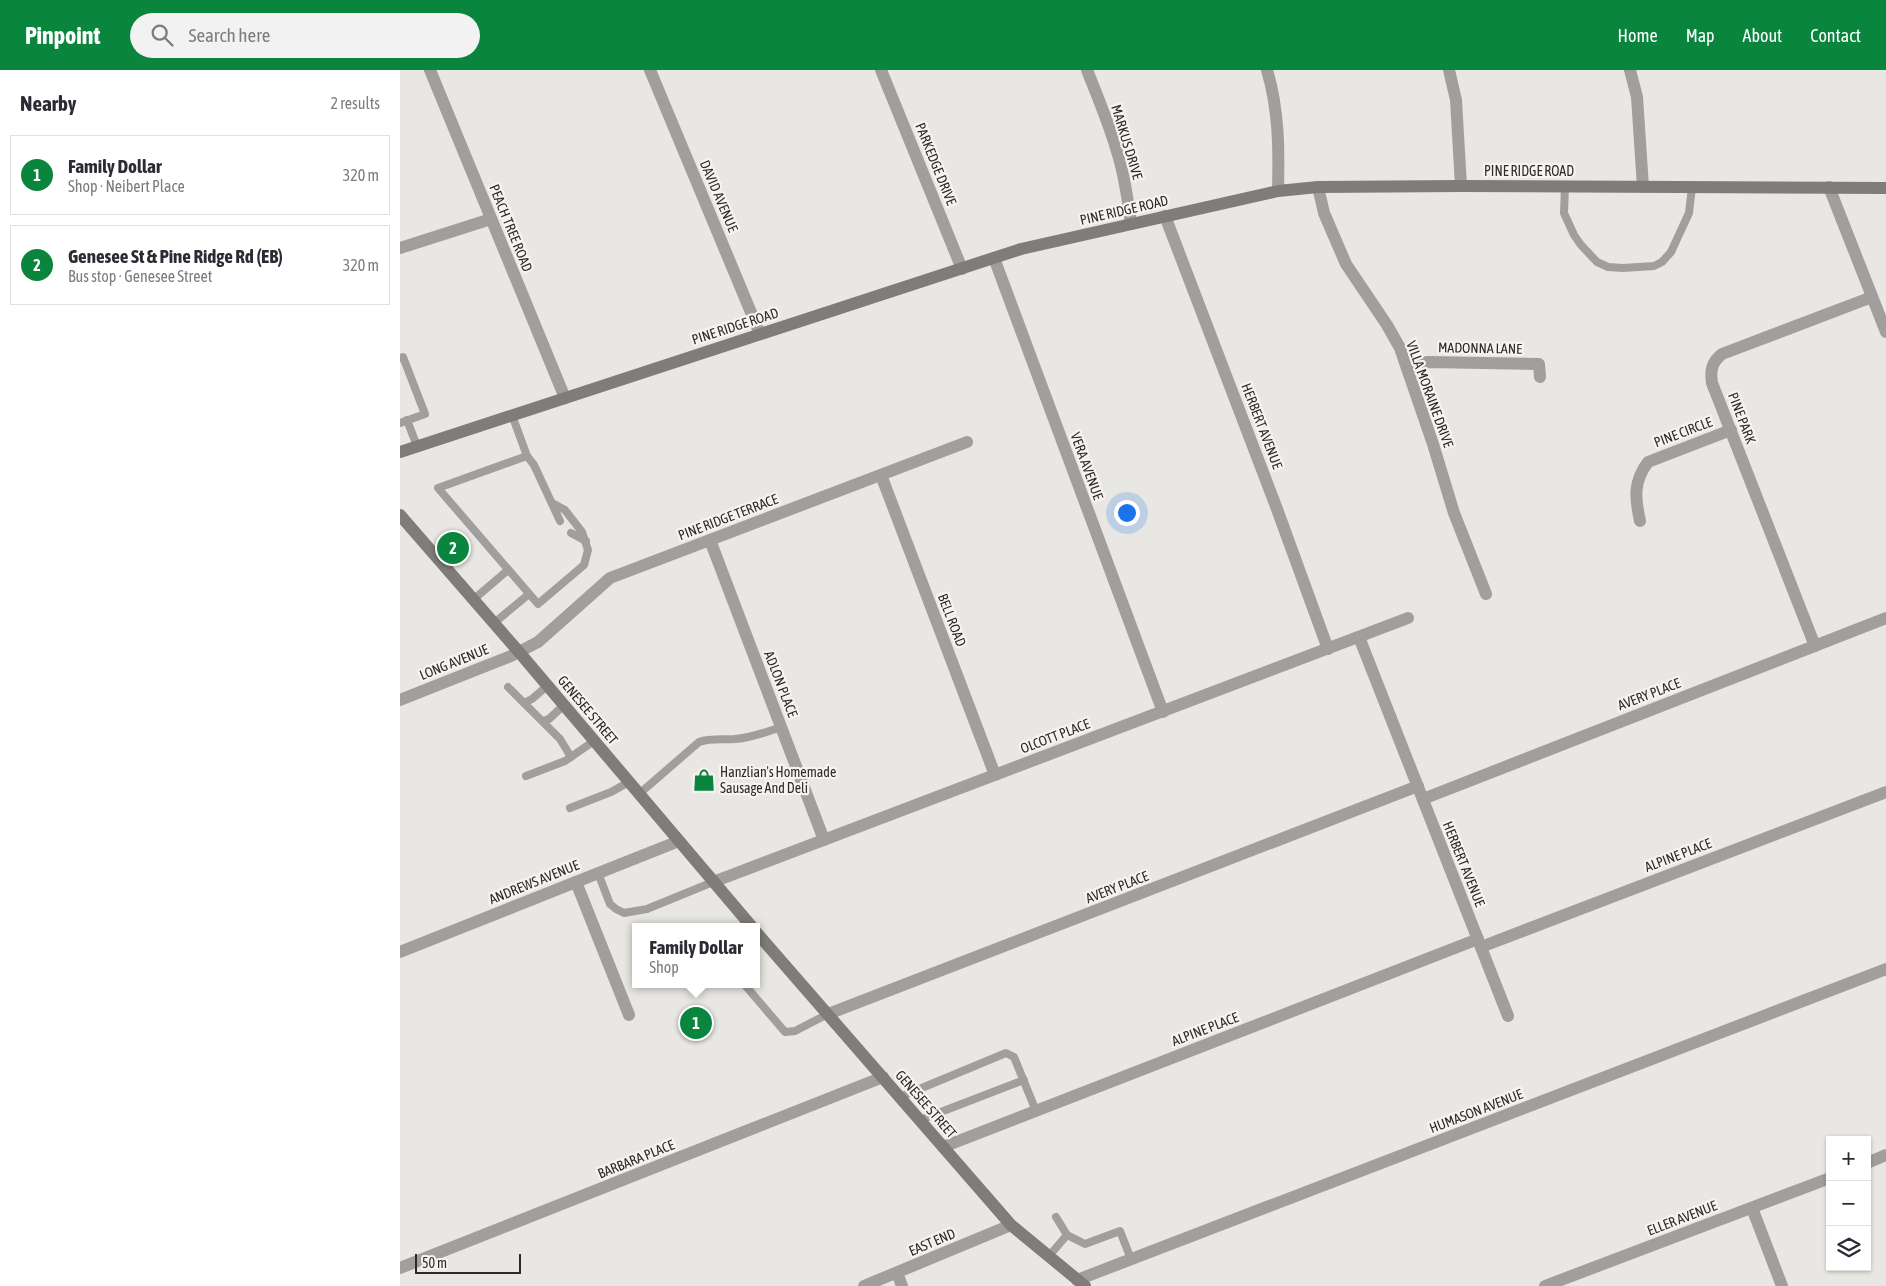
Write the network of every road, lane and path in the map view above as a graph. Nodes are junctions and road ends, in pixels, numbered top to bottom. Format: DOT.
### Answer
graph roads {
  1 [pos="430,70"];
  2 [pos="650,70"];
  3 [pos="881,70"];
  4 [pos="1087,70"];
  5 [pos="1267,70"];
  6 [pos="1449,70"];
  7 [pos="1630,70"];
  8 [pos="1318,186"];
  9 [pos="1461,186"];
  10 [pos="1565,186"];
  11 [pos="1643,187"];
  12 [pos="1692,187"];
  13 [pos="1829,188"];
  14 [pos="1886,188"];
  15 [pos="1278,191"];
  16 [pos="1165,216"];
  17 [pos="491,219"];
  18 [pos="1131,224"];
  19 [pos="400,248"];
  20 [pos="994,258"];
  21 [pos="962,269"];
  22 [pos="1872,297"];
  23 [pos="1886,332"];
  24 [pos="760,334"];
  25 [pos="400,358"];
  26 [pos="1407,367"];
  27 [pos="1540,377"];
  28 [pos="565,398"];
  29 [pos="512,415"];
  30 [pos="403,421"];
  31 [pos="1731,430"];
  32 [pos="967,442"];
  33 [pos="417,446"];
  34 [pos="400,452"];
  35 [pos="526,456"];
  36 [pos="881,474"];
  37 [pos="552,503"];
  38 [pos="400,515"];
  39 [pos="560,520"];
  40 [pos="1640,522"];
  41 [pos="570,533"];
  42 [pos="586,540"];
  43 [pos="710,540"];
  44 [pos="508,570"];
  45 [pos="529,594"];
  46 [pos="1486,594"];
  47 [pos="474,599"];
  48 [pos="1408,618"];
  49 [pos="1886,618"];
  50 [pos="494,623"];
  51 [pos="1359,637"];
  52 [pos="1814,646"];
  53 [pos="1328,649"];
  54 [pos="519,652"];
  55 [pos="548,686"];
  56 [pos="508,687"];
  57 [pos="400,700"];
  58 [pos="524,703"];
  59 [pos="564,706"];
  60 [pos="1162,712"];
  61 [pos="543,721"];
  62 [pos="782,727"];
  63 [pos="594,741"];
  64 [pos="571,757"];
  65 [pos="995,775"];
  66 [pos="526,776"];
  67 [pos="629,782"];
  68 [pos="1418,786"];
  69 [pos="1886,792"];
  70 [pos="639,794"];
  71 [pos="1422,799"];
  72 [pos="570,808"];
  73 [pos="824,840"];
  74 [pos="680,841"];
  75 [pos="598,873"];
  76 [pos="576,882"];
  77 [pos="713,882"];
  78 [pos="748,923"];
  79 [pos="760,937"];
  80 [pos="1479,943"];
  81 [pos="400,952"];
  82 [pos="1886,970"];
  83 [pos="747,988"];
  84 [pos="828,1014"];
  85 [pos="629,1015"];
  86 [pos="1508,1016"];
  87 [pos="882,1077"];
  88 [pos="1024,1080"];
  89 [pos="900,1097"];
  90 [pos="1036,1111"];
  91 [pos="920,1120"];
  92 [pos="943,1147"];
  93 [pos="1886,1155"];
  94 [pos="1871,1161"];
  95 [pos="1826,1180"];
  96 [pos="1752,1208"];
  97 [pos="1056,1217"];
  98 [pos="1011,1225"];
  99 [pos="1067,1236"];
  100 [pos="1048,1256"];
  101 [pos="1131,1259"];
  102 [pos="400,1268"];
  103 [pos="897,1273"];
  104 [pos="1081,1283"];
  105 [pos="864,1286"];
  106 [pos="902,1286"];
  107 [pos="1545,1286"];
  108 [pos="1782,1286"];
  1 -- 17 [label="street, PEACH TREE ROAD"];
  2 -- 24 [label="street, DAVID AVENUE"];
  3 -- 21 [label="street, PARKEDGE DRIVE"];
  4 -- 18 [label="street, MARKUS DRIVE"];
  5 -- 15 [label="street"];
  6 -- 9 [label="street"];
  7 -- 11 [label="street"];
  8 -- 9 [label="street, PINE RIDGE ROAD"];
  8 -- 15 [label="street, PINE RIDGE ROAD"];
  8 -- 26 [label="street, VILLA MORAINE DRIVE"];
  9 -- 10 [label="street, PINE RIDGE ROAD"];
  10 -- 11 [label="street, PINE RIDGE ROAD"];
  10 -- 12 [label="lane"];
  11 -- 12 [label="street, PINE RIDGE ROAD"];
  12 -- 13 [label="street, PINE RIDGE ROAD"];
  13 -- 14 [label="street, PINE RIDGE ROAD"];
  13 -- 22 [label="street"];
  15 -- 16 [label="street, PINE RIDGE ROAD"];
  16 -- 18 [label="street, PINE RIDGE ROAD"];
  16 -- 53 [label="street, HERBERT AVENUE"];
  17 -- 19 [label="street"];
  17 -- 28 [label="street, PEACH TREE ROAD"];
  18 -- 20 [label="street, PINE RIDGE ROAD"];
  20 -- 21 [label="street, PINE RIDGE ROAD"];
  20 -- 60 [label="street, VERA AVENUE"];
  21 -- 24 [label="street, PINE RIDGE ROAD"];
  22 -- 23 [label="street"];
  22 -- 31 [label="street, PINE PARK"];
  24 -- 28 [label="street, PINE RIDGE ROAD"];
  25 -- 30 [label="lane"];
  26 -- 27 [label="street, MADONNA LANE"];
  26 -- 46 [label="street, VILLA MORAINE DRIVE"];
  28 -- 29 [label="street, PINE RIDGE ROAD"];
  29 -- 33 [label="street, PINE RIDGE ROAD"];
  29 -- 35 [label="lane"];
  30 -- 33 [label="lane"];
  31 -- 40 [label="street, PINE CIRCLE"];
  31 -- 52 [label="street, PINE PARK"];
  32 -- 36 [label="street, PINE RIDGE TERRACE"];
  33 -- 34 [label="street, PINE RIDGE ROAD"];
  35 -- 37 [label="lane"];
  35 -- 44 [label="lane"];
  36 -- 43 [label="street, PINE RIDGE TERRACE"];
  36 -- 65 [label="street, BELL ROAD"];
  37 -- 39 [label="lane"];
  37 -- 42 [label="lane"];
  38 -- 47 [label="street, GENESEE STREET"];
  41 -- 42 [label="lane"];
  42 -- 45 [label="lane"];
  43 -- 54 [label="street, PINE RIDGE TERRACE"];
  43 -- 62 [label="street, ADLON PLACE"];
  44 -- 45 [label="lane"];
  44 -- 47 [label="lane"];
  45 -- 50 [label="lane"];
  47 -- 50 [label="street, GENESEE STREET"];
  48 -- 51 [label="street, OLCOTT PLACE"];
  49 -- 52 [label="street, AVERY PLACE"];
  50 -- 54 [label="street, GENESEE STREET"];
  51 -- 53 [label="street, OLCOTT PLACE"];
  51 -- 68 [label="street"];
  52 -- 71 [label="street, AVERY PLACE"];
  53 -- 60 [label="street, OLCOTT PLACE"];
  54 -- 55 [label="street, GENESEE STREET"];
  54 -- 57 [label="street, LONG AVENUE"];
  55 -- 58 [label="lane"];
  55 -- 59 [label="street, GENESEE STREET"];
  56 -- 58 [label="lane"];
  58 -- 61 [label="lane"];
  59 -- 61 [label="lane"];
  59 -- 63 [label="street, GENESEE STREET"];
  60 -- 65 [label="street, OLCOTT PLACE"];
  61 -- 64 [label="lane"];
  62 -- 70 [label="lane"];
  62 -- 73 [label="street, ADLON PLACE"];
  63 -- 64 [label="lane"];
  63 -- 67 [label="street, GENESEE STREET"];
  64 -- 66 [label="lane"];
  65 -- 73 [label="street, OLCOTT PLACE"];
  67 -- 70 [label="street, GENESEE STREET"];
  67 -- 72 [label="lane"];
  68 -- 71 [label="street, HERBERT AVENUE"];
  68 -- 84 [label="street, AVERY PLACE"];
  69 -- 80 [label="street, ALPINE PLACE"];
  70 -- 74 [label="street, GENESEE STREET"];
  71 -- 80 [label="street, HERBERT AVENUE"];
  73 -- 77 [label="street, OLCOTT PLACE"];
  74 -- 75 [label="street, ANDREWS AVENUE"];
  74 -- 77 [label="street, GENESEE STREET"];
  75 -- 76 [label="street, ANDREWS AVENUE"];
  75 -- 77 [label="lane"];
  76 -- 81 [label="street, ANDREWS AVENUE"];
  76 -- 85 [label="street"];
  77 -- 78 [label="street, GENESEE STREET"];
  79 -- 84 [label="street, GENESEE STREET"];
  80 -- 86 [label="street, HERBERT AVENUE"];
  80 -- 90 [label="street, ALPINE PLACE"];
  82 -- 101 [label="street, HUMASON AVENUE"];
  83 -- 84 [label="lane"];
  84 -- 87 [label="street, GENESEE STREET"];
  87 -- 89 [label="street, GENESEE STREET"];
  87 -- 102 [label="street, BARBARA PLACE"];
  88 -- 89 [label="lane"];
  88 -- 90 [label="lane"];
  88 -- 91 [label="lane"];
  89 -- 91 [label="street, GENESEE STREET"];
  90 -- 92 [label="street, ALPINE PLACE"];
  91 -- 92 [label="street, GENESEE STREET"];
  92 -- 98 [label="street, GENESEE STREET"];
  93 -- 94 [label="street"];
  95 -- 96 [label="street, ELLER AVENUE"];
  96 -- 107 [label="street, ELLER AVENUE"];
  96 -- 108 [label="street"];
  97 -- 99 [label="lane"];
  98 -- 100 [label="street, GENESEE STREET"];
  98 -- 103 [label="street, EAST END"];
  99 -- 100 [label="lane"];
  99 -- 101 [label="lane"];
  100 -- 104 [label="street, GENESEE STREET"];
  101 -- 104 [label="street, HUMASON AVENUE"];
  103 -- 105 [label="street, EAST END"];
  103 -- 106 [label="street"];
}
